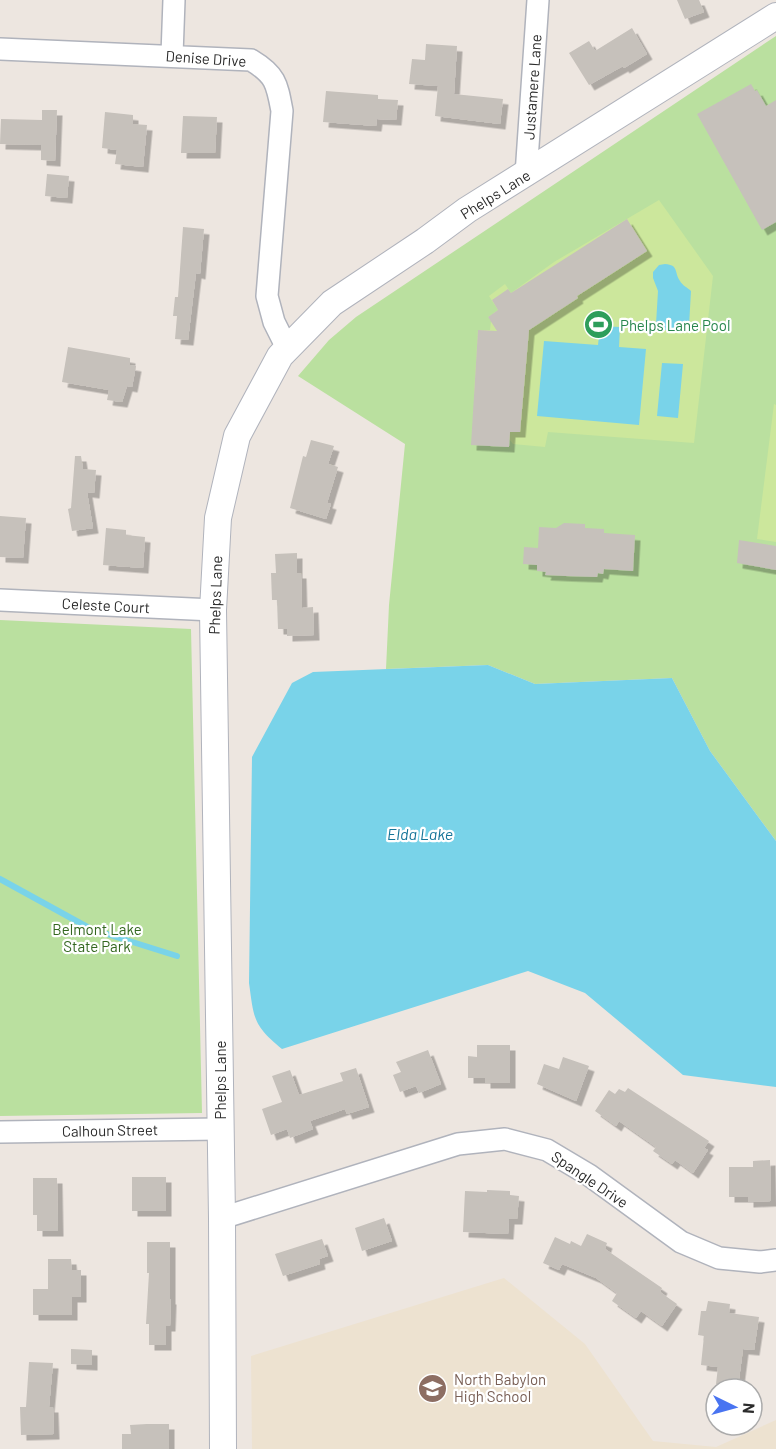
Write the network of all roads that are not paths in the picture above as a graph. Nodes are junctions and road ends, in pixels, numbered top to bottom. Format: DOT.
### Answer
graph roads {
  1 [pos="174,0"];
  2 [pos="538,0"];
  3 [pos="776,16"];
  4 [pos="0,49"];
  5 [pos="172,55"];
  6 [pos="526,174"];
  7 [pos="288,348"];
  8 [pos="0,600"];
  9 [pos="213,610"];
  10 [pos="220,1129"];
  11 [pos="0,1132"];
  12 [pos="222,1218"];
  13 [pos="776,1260"];
  14 [pos="224,1449"];
  1 -- 5 [label="street"];
  2 -- 6 [label="street, Justamere Lane"];
  3 -- 6 [label="street, Phelps Lane"];
  4 -- 5 [label="street, Denise Drive"];
  5 -- 7 [label="street, Denise Drive"];
  6 -- 7 [label="street, Phelps Lane"];
  7 -- 9 [label="street, Phelps Lane"];
  8 -- 9 [label="street, Celeste Court"];
  9 -- 10 [label="street, Phelps Lane"];
  10 -- 11 [label="street, Calhoun Street"];
  10 -- 12 [label="street, Phelps Lane"];
  12 -- 13 [label="street, Spangle Drive"];
  12 -- 14 [label="street, Phelps Lane"];
}
